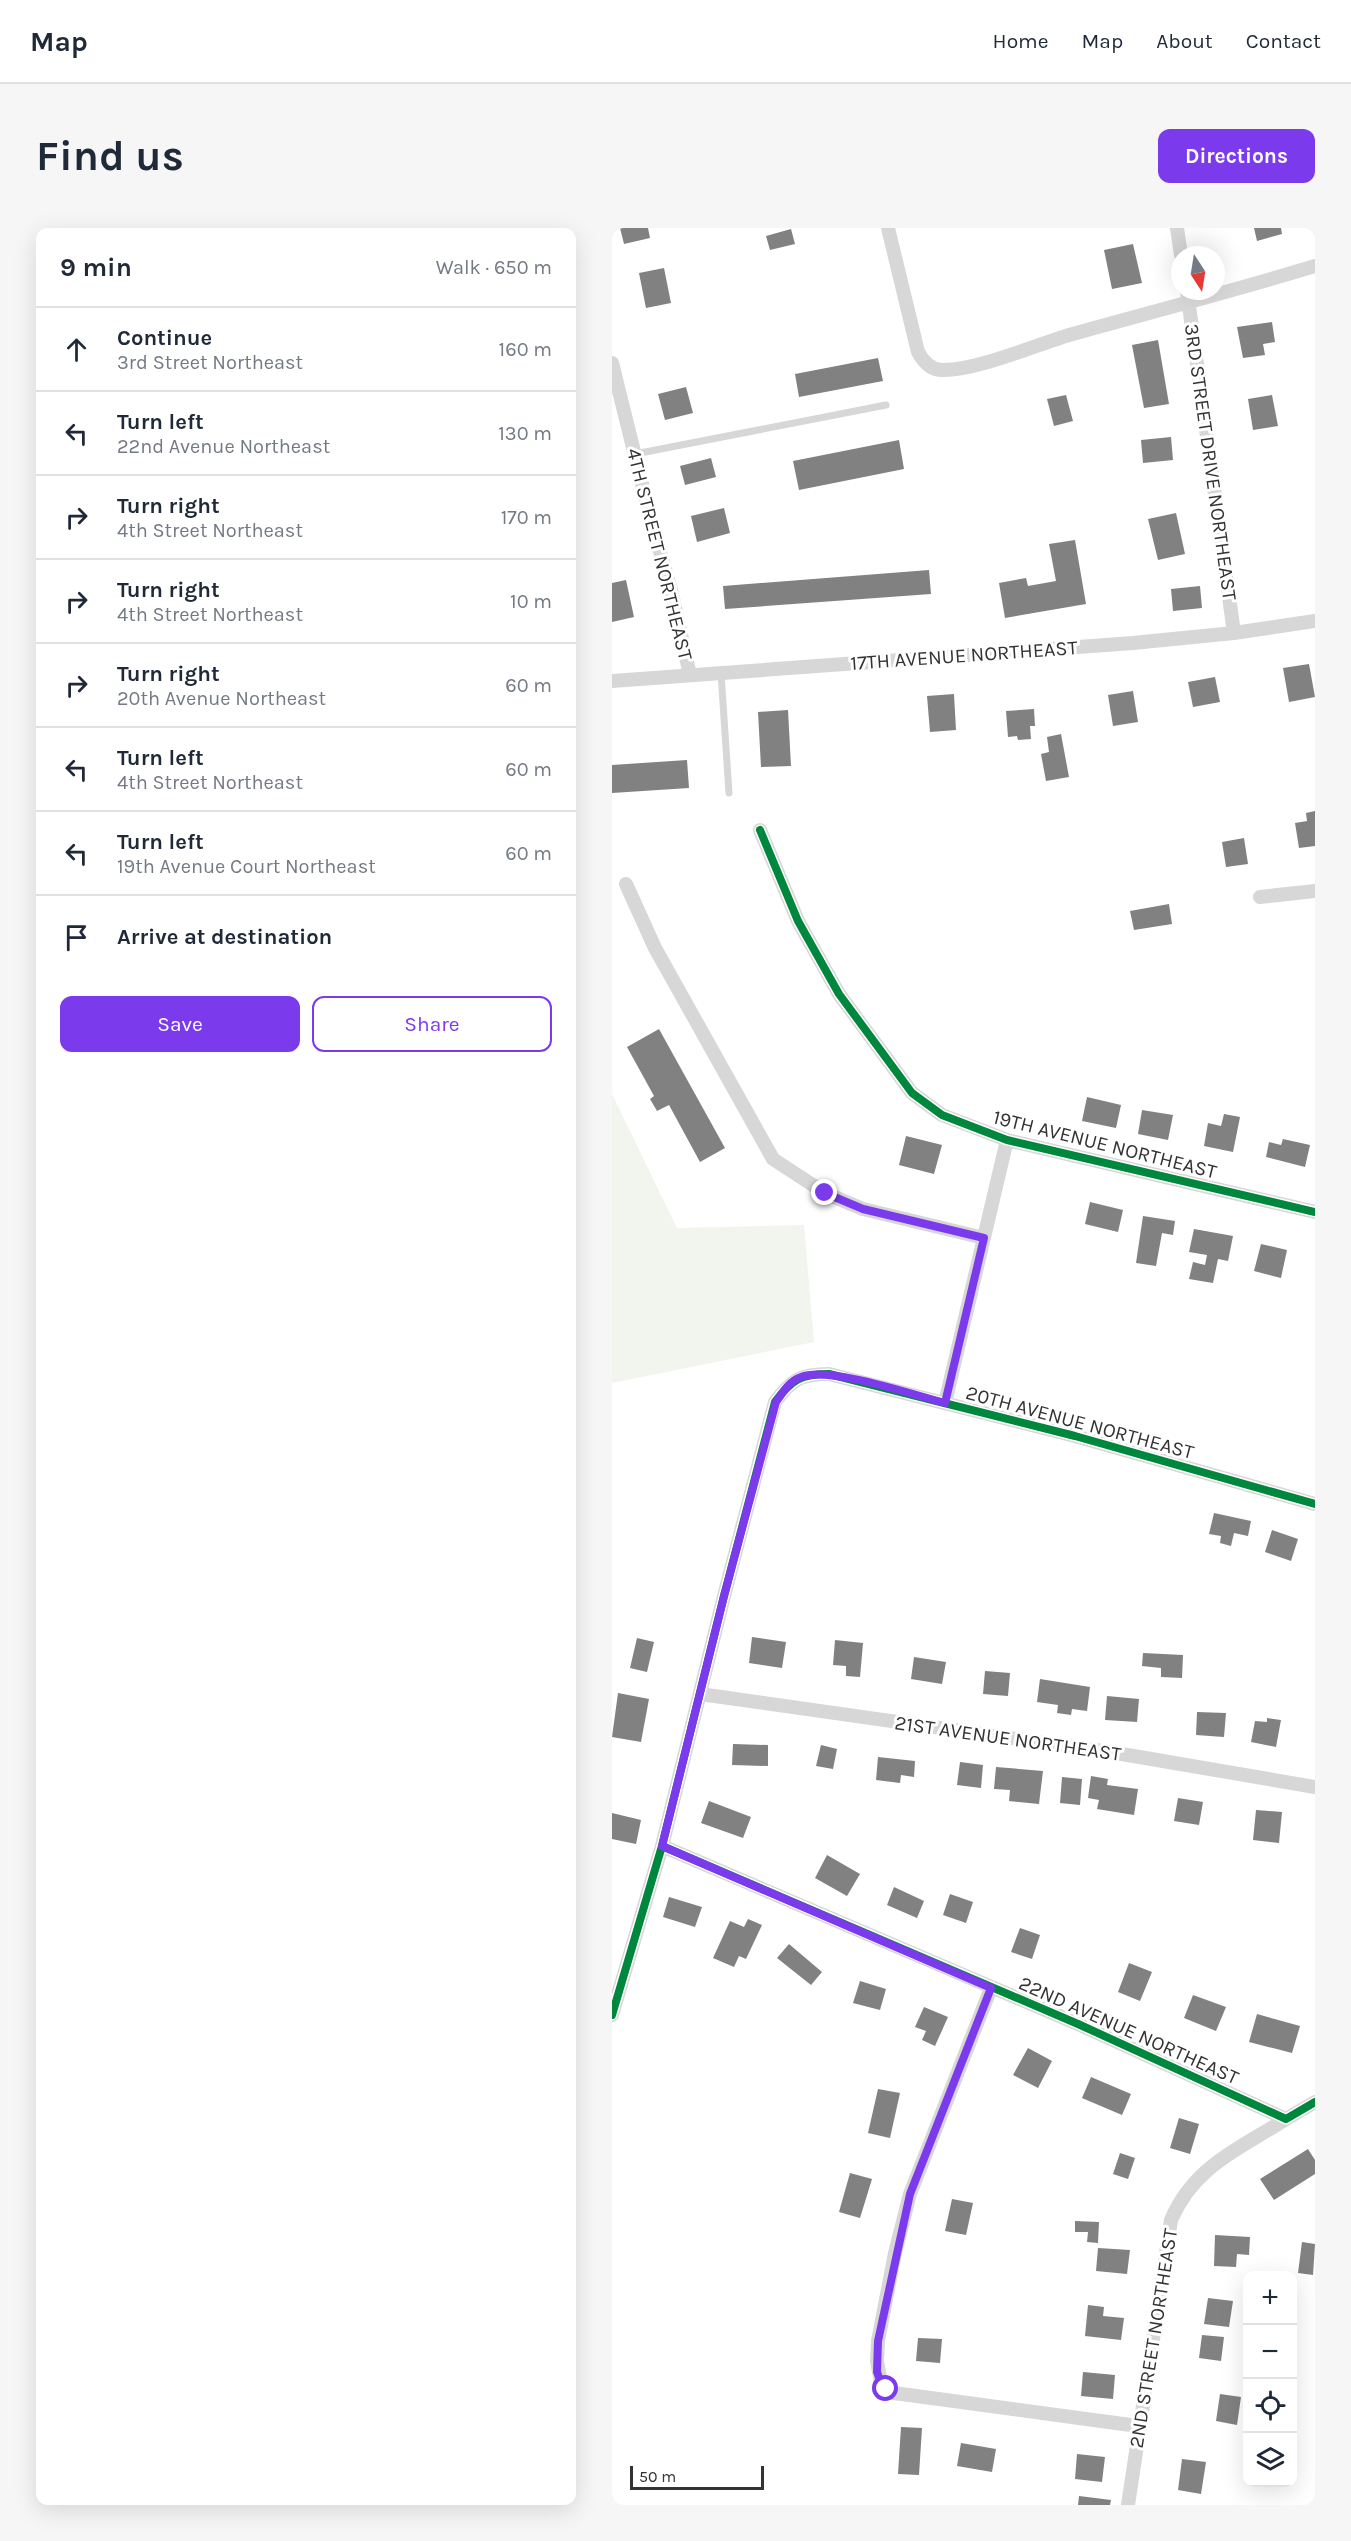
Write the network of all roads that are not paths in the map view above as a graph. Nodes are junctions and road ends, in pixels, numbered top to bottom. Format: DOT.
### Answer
graph roads {
  1 [pos="888,228"];
  2 [pos="1177,228"];
  3 [pos="1180,246"];
  4 [pos="1315,267"];
  5 [pos="1225,288"];
  6 [pos="1179,300"];
  7 [pos="1188,300"];
  8 [pos="612,363"];
  9 [pos="886,405"];
  10 [pos="635,454"];
  11 [pos="1315,621"];
  12 [pos="1234,633"];
  13 [pos="721,672"];
  14 [pos="690,675"];
  15 [pos="612,681"];
  16 [pos="729,794"];
  17 [pos="760,830"];
  18 [pos="626,884"];
  19 [pos="1315,891"];
  20 [pos="1260,897"];
  21 [pos="1007,1140"];
  22 [pos="1315,1212"];
  23 [pos="984,1238"];
  24 [pos="945,1403"];
  25 [pos="1315,1504"];
  26 [pos="700,1694"];
  27 [pos="1315,1787"];
  28 [pos="662,1846"];
  29 [pos="991,1988"];
  30 [pos="612,2015"];
  31 [pos="1315,2102"];
  32 [pos="1286,2119"];
  33 [pos="1138,2426"];
  34 [pos="1128,2505"];
  1 -- 6 [label="street"];
  2 -- 3 [label="street"];
  4 -- 5 [label="street"];
  7 -- 12 [label="street, 3RD STREET DRIVE NORTHEAST"];
  8 -- 10 [label="street, 4TH STREET NORTHEAST"];
  9 -- 10 [label="lane"];
  10 -- 14 [label="street, 4TH STREET NORTHEAST"];
  11 -- 12 [label="street, 17TH AVENUE NORTHEAST"];
  12 -- 13 [label="street, 17TH AVENUE NORTHEAST"];
  13 -- 14 [label="street, 17TH AVENUE NORTHEAST"];
  13 -- 16 [label="lane"];
  14 -- 15 [label="street, 17TH AVENUE NORTHEAST"];
  17 -- 21 [label="street, 19TH AVENUE NORTHEAST"];
  18 -- 23 [label="street"];
  19 -- 20 [label="street"];
  21 -- 22 [label="street, 19TH AVENUE NORTHEAST"];
  21 -- 23 [label="street"];
  23 -- 24 [label="street"];
  24 -- 25 [label="street, 20TH AVENUE NORTHEAST"];
  24 -- 26 [label="street, 20TH AVENUE NORTHEAST"];
  26 -- 27 [label="street, 21ST AVENUE NORTHEAST"];
  26 -- 28 [label="street"];
  28 -- 29 [label="street, 22ND AVENUE NORTHEAST"];
  28 -- 30 [label="street"];
  29 -- 32 [label="street, 22ND AVENUE NORTHEAST"];
  29 -- 33 [label="street"];
  31 -- 32 [label="street"];
  32 -- 33 [label="street, 2ND STREET NORTHEAST"];
  33 -- 34 [label="street, 2ND STREET NORTHEAST"];
}
